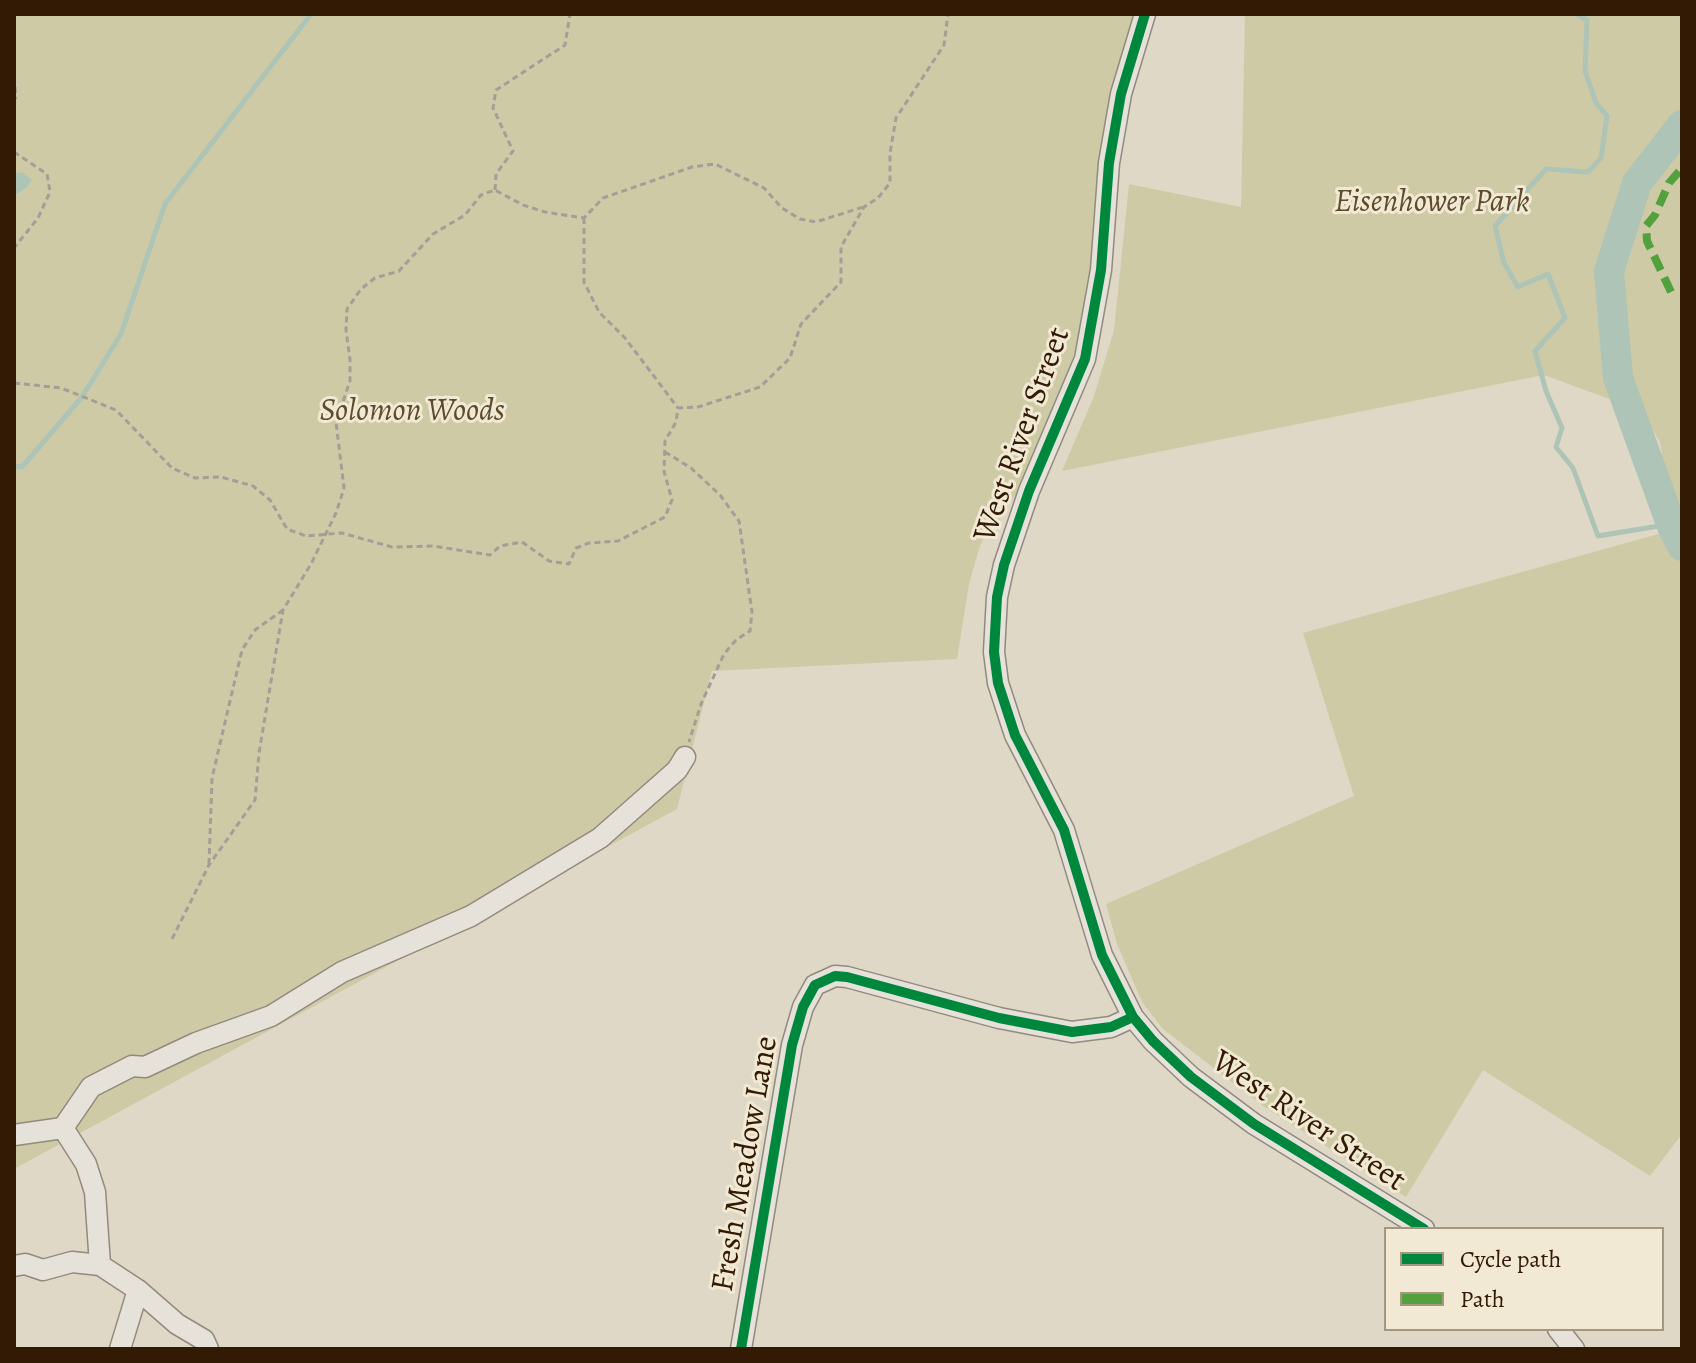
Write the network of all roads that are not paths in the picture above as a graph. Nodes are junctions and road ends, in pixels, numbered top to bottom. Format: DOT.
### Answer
graph roads {
  1 [pos="1145,14"];
  2 [pos="685,757"];
  3 [pos="1133,1017"];
  4 [pos="63,1128"];
  5 [pos="14,1135"];
  6 [pos="1421,1227"];
  7 [pos="100,1265"];
  8 [pos="14,1266"];
  9 [pos="138,1290"];
  10 [pos="1560,1331"];
  11 [pos="120,1349"];
  12 [pos="208,1349"];
  13 [pos="741,1349"];
  14 [pos="1574,1349"];
  1 -- 3 [label="street, West River Street"];
  2 -- 4 [label="street"];
  3 -- 6 [label="street, West River Street"];
  3 -- 13 [label="street, Fresh Meadow Lane"];
  4 -- 5 [label="street"];
  4 -- 7 [label="street"];
  7 -- 8 [label="street"];
  7 -- 9 [label="street"];
  9 -- 11 [label="street"];
  9 -- 12 [label="street"];
  10 -- 14 [label="street"];
}
